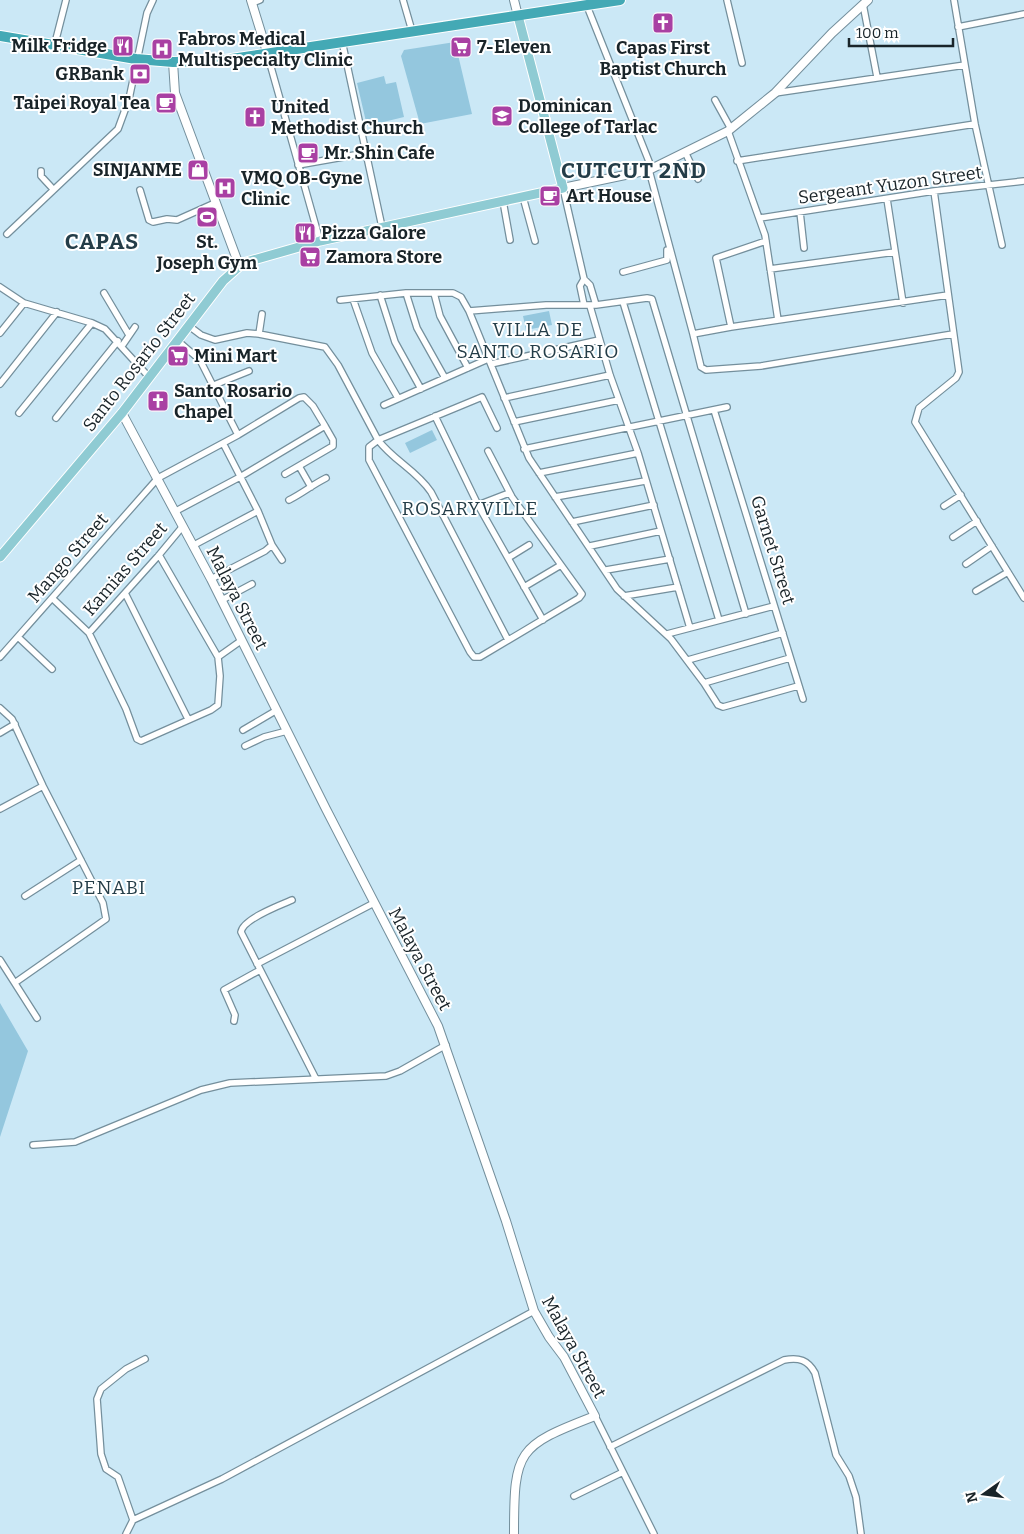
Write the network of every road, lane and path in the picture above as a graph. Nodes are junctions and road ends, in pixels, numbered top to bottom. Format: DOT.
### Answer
graph roads {
  1 [pos="66,0"];
  2 [pos="153,0"];
  3 [pos="403,0"];
  4 [pos="514,0"];
  5 [pos="620,0"];
  6 [pos="727,0"];
  7 [pos="954,0"];
  8 [pos="254,1"];
  9 [pos="866,2"];
  10 [pos="587,6"];
  11 [pos="1024,14"];
  12 [pos="518,16"];
  13 [pos="1024,18"];
  14 [pos="958,27"];
  15 [pos="412,31"];
  16 [pos="0,36"];
  17 [pos="342,41"];
  18 [pos="54,47"];
  19 [pos="267,52"];
  20 [pos="136,59"];
  21 [pos="173,62"];
  22 [pos="742,63"];
  23 [pos="965,65"];
  24 [pos="877,77"];
  25 [pos="775,93"];
  26 [pos="715,100"];
  27 [pos="975,124"];
  28 [pos="729,130"];
  29 [pos="366,154"];
  30 [pos="686,154"];
  31 [pos="737,161"];
  32 [pos="298,165"];
  33 [pos="651,169"];
  34 [pos="40,171"];
  35 [pos="698,179"];
  36 [pos="1024,181"];
  37 [pos="988,186"];
  38 [pos="563,188"];
  39 [pos="53,190"];
  40 [pos="140,190"];
  41 [pos="934,191"];
  42 [pos="523,197"];
  43 [pos="887,199"];
  44 [pos="503,201"];
  45 [pos="216,203"];
  46 [pos="800,212"];
  47 [pos="760,218"];
  48 [pos="382,227"];
  49 [pos="7,234"];
  50 [pos="510,240"];
  51 [pos="320,241"];
  52 [pos="535,241"];
  53 [pos="766,241"];
  54 [pos="669,245"];
  55 [pos="1002,245"];
  56 [pos="804,248"];
  57 [pos="894,252"];
  58 [pos="239,265"];
  59 [pos="770,269"];
  60 [pos="623,272"];
  61 [pos="584,279"];
  62 [pos="0,288"];
  63 [pos="104,293"];
  64 [pos="406,293"];
  65 [pos="434,293"];
  66 [pos="380,295"];
  67 [pos="948,295"];
  68 [pos="353,299"];
  69 [pos="340,300"];
  70 [pos="623,302"];
  71 [pos="24,303"];
  72 [pos="903,303"];
  73 [pos="590,305"];
  74 [pos="469,311"];
  75 [pos="57,312"];
  76 [pos="262,314"];
  77 [pos="778,320"];
  78 [pos="92,323"];
  79 [pos="189,326"];
  80 [pos="136,327"];
  81 [pos="731,327"];
  82 [pos="0,333"];
  83 [pos="259,334"];
  84 [pos="693,334"];
  85 [pos="953,334"];
  86 [pos="129,335"];
  87 [pos="599,340"];
  88 [pos="178,341"];
  89 [pos="120,343"];
  90 [pos="490,362"];
  91 [pos="468,368"];
  92 [pos="249,371"];
  93 [pos="610,375"];
  94 [pos="149,377"];
  95 [pos="445,378"];
  96 [pos="0,384"];
  97 [pos="214,385"];
  98 [pos="421,389"];
  99 [pos="398,398"];
  100 [pos="504,398"];
  101 [pos="619,400"];
  102 [pos="384,405"];
  103 [pos="727,407"];
  104 [pos="714,410"];
  105 [pos="19,413"];
  106 [pos="122,413"];
  107 [pos="435,416"];
  108 [pos="686,417"];
  109 [pos="56,418"];
  110 [pos="659,421"];
  111 [pos="514,422"];
  112 [pos="325,426"];
  113 [pos="628,427"];
  114 [pos="497,428"];
  115 [pos="238,435"];
  116 [pos="378,440"];
  117 [pos="223,443"];
  118 [pos="524,448"];
  119 [pos="488,451"];
  120 [pos="638,454"];
  121 [pos="299,466"];
  122 [pos="539,473"];
  123 [pos="285,474"];
  124 [pos="240,476"];
  125 [pos="158,478"];
  126 [pos="326,478"];
  127 [pos="645,481"];
  128 [pos="311,487"];
  129 [pos="509,493"];
  130 [pos="961,495"];
  131 [pos="555,497"];
  132 [pos="289,500"];
  133 [pos="478,505"];
  134 [pos="654,505"];
  135 [pos="944,506"];
  136 [pos="176,511"];
  137 [pos="258,512"];
  138 [pos="977,521"];
  139 [pos="572,522"];
  140 [pos="183,526"];
  141 [pos="661,531"];
  142 [pos="953,537"];
  143 [pos="194,545"];
  144 [pos="272,545"];
  145 [pos="529,545"];
  146 [pos="590,546"];
  147 [pos="992,546"];
  148 [pos="159,555"];
  149 [pos="0,556"];
  150 [pos="508,558"];
  151 [pos="670,559"];
  152 [pos="282,560"];
  153 [pos="561,564"];
  154 [pos="966,564"];
  155 [pos="606,570"];
  156 [pos="1008,572"];
  157 [pos="211,578"];
  158 [pos="252,584"];
  159 [pos="678,586"];
  160 [pos="524,587"];
  161 [pos="976,591"];
  162 [pos="125,593"];
  163 [pos="624,596"];
  164 [pos="52,598"];
  165 [pos="1024,598"];
  166 [pos="222,600"];
  167 [pos="774,606"];
  168 [pos="746,614"];
  169 [pos="543,620"];
  170 [pos="719,620"];
  171 [pos="690,628"];
  172 [pos="89,633"];
  173 [pos="667,634"];
  174 [pos="783,634"];
  175 [pos="18,637"];
  176 [pos="242,640"];
  177 [pos="508,640"];
  178 [pos="0,657"];
  179 [pos="218,657"];
  180 [pos="790,658"];
  181 [pos="688,660"];
  182 [pos="52,669"];
  183 [pos="704,683"];
  184 [pos="798,686"];
  185 [pos="803,699"];
  186 [pos="0,708"];
  187 [pos="277,710"];
  188 [pos="188,719"];
  189 [pos="15,724"];
  190 [pos="243,730"];
  191 [pos="287,731"];
  192 [pos="0,733"];
  193 [pos="246,746"];
  194 [pos="43,786"];
  195 [pos="0,809"];
  196 [pos="81,860"];
  197 [pos="25,896"];
  198 [pos="292,900"];
  199 [pos="374,903"];
  200 [pos="0,960"];
  201 [pos="259,967"];
  202 [pos="16,982"];
  203 [pos="36,1018"];
  204 [pos="234,1021"];
  205 [pos="446,1045"];
  206 [pos="316,1079"];
  207 [pos="33,1145"];
  208 [pos="534,1311"];
  209 [pos="145,1359"];
  210 [pos="595,1416"];
  211 [pos="610,1447"];
  212 [pos="623,1472"];
  213 [pos="574,1496"];
  214 [pos="133,1520"];
  215 [pos="126,1534"];
  216 [pos="514,1534"];
  217 [pos="654,1534"];
  218 [pos="861,1534"];
  1 -- 18 [label="street"];
  2 -- 20 [label="street"];
  3 -- 15 [label="street"];
  4 -- 12 [label="street"];
  5 -- 10 [label="highway"];
  6 -- 22 [label="street"];
  7 -- 14 [label="street"];
  8 -- 19 [label="street"];
  9 -- 24 [label="street"];
  9 -- 25 [label="street, Santo Rosario Street"];
  10 -- 12 [label="highway"];
  10 -- 33 [label="street"];
  11 -- 13 [label="street"];
  11 -- 14 [label="street"];
  12 -- 15 [label="highway"];
  12 -- 38 [label="main road"];
  14 -- 23 [label="street"];
  15 -- 17 [label="highway"];
  16 -- 18 [label="highway"];
  17 -- 19 [label="highway"];
  17 -- 29 [label="street"];
  18 -- 20 [label="highway"];
  19 -- 21 [label="highway"];
  19 -- 32 [label="street"];
  20 -- 21 [label="highway"];
  20 -- 39 [label="street"];
  21 -- 45 [label="street"];
  23 -- 24 [label="street"];
  23 -- 27 [label="street"];
  24 -- 25 [label="street"];
  25 -- 28 [label="street, Santo Rosario Street"];
  26 -- 28 [label="street"];
  27 -- 31 [label="street"];
  27 -- 37 [label="street"];
  28 -- 30 [label="street, Santo Rosario Street"];
  28 -- 31 [label="street"];
  29 -- 32 [label="street"];
  29 -- 48 [label="street"];
  30 -- 33 [label="street, Santo Rosario Street"];
  30 -- 35 [label="street"];
  31 -- 47 [label="street"];
  32 -- 51 [label="street"];
  33 -- 38 [label="street, Santo Rosario Street"];
  33 -- 54 [label="street"];
  34 -- 39 [label="street"];
  36 -- 37 [label="street, Sergeant Yuzon Street"];
  37 -- 41 [label="street, Sergeant Yuzon Street"];
  37 -- 55 [label="street"];
  38 -- 42 [label="main road, Santo Rosario Street"];
  38 -- 61 [label="street"];
  39 -- 49 [label="street"];
  40 -- 45 [label="street"];
  41 -- 43 [label="street, Sergeant Yuzon Street"];
  41 -- 67 [label="street"];
  42 -- 44 [label="main road, Santo Rosario Street"];
  42 -- 52 [label="street"];
  43 -- 46 [label="street, Sergeant Yuzon Street"];
  43 -- 57 [label="street"];
  44 -- 48 [label="main road, Santo Rosario Street"];
  44 -- 50 [label="street"];
  45 -- 58 [label="street"];
  46 -- 47 [label="street, Sergeant Yuzon Street"];
  46 -- 56 [label="street"];
  47 -- 53 [label="street"];
  48 -- 51 [label="main road, Santo Rosario Street"];
  51 -- 58 [label="main road, Santo Rosario Street"];
  53 -- 59 [label="street"];
  53 -- 81 [label="street"];
  54 -- 60 [label="street"];
  54 -- 84 [label="street"];
  57 -- 59 [label="street"];
  57 -- 72 [label="street"];
  58 -- 79 [label="main road, Santo Rosario Street"];
  59 -- 77 [label="street"];
  61 -- 73 [label="street"];
  61 -- 73 [label="street"];
  62 -- 71 [label="street"];
  63 -- 86 [label="street"];
  64 -- 65 [label="street"];
  64 -- 66 [label="street"];
  64 -- 95 [label="street"];
  65 -- 74 [label="street"];
  65 -- 91 [label="street"];
  66 -- 68 [label="street"];
  66 -- 98 [label="street"];
  67 -- 72 [label="street"];
  67 -- 85 [label="street"];
  68 -- 69 [label="street"];
  68 -- 99 [label="street"];
  70 -- 73 [label="street"];
  70 -- 108 [label="street"];
  70 -- 110 [label="street"];
  71 -- 75 [label="street"];
  71 -- 82 [label="street"];
  72 -- 77 [label="street"];
  73 -- 74 [label="street"];
  73 -- 87 [label="street"];
  74 -- 90 [label="street"];
  75 -- 78 [label="street"];
  75 -- 96 [label="street"];
  76 -- 83 [label="street"];
  77 -- 81 [label="street"];
  78 -- 89 [label="street"];
  78 -- 105 [label="street"];
  79 -- 83 [label="street"];
  79 -- 88 [label="main road, Santo Rosario Street"];
  80 -- 86 [label="street"];
  81 -- 84 [label="street"];
  83 -- 116 [label="street"];
  84 -- 85 [label="street"];
  85 -- 130 [label="street"];
  86 -- 89 [label="street"];
  87 -- 90 [label="street"];
  87 -- 93 [label="street"];
  88 -- 94 [label="main road, Santo Rosario Street"];
  88 -- 97 [label="street"];
  89 -- 94 [label="street"];
  89 -- 109 [label="street"];
  90 -- 91 [label="street"];
  90 -- 100 [label="street"];
  91 -- 95 [label="street"];
  92 -- 97 [label="street"];
  93 -- 100 [label="street"];
  93 -- 101 [label="street"];
  94 -- 106 [label="main road, Santo Rosario Street"];
  95 -- 98 [label="street"];
  97 -- 115 [label="street"];
  98 -- 99 [label="street"];
  99 -- 102 [label="street"];
  100 -- 111 [label="street"];
  101 -- 111 [label="street"];
  101 -- 113 [label="street"];
  103 -- 104 [label="street"];
  104 -- 108 [label="street"];
  104 -- 167 [label="street, Garnet Street"];
  106 -- 125 [label="street, Malaya Street"];
  106 -- 149 [label="main road, Santo Rosario Street"];
  107 -- 114 [label="street"];
  107 -- 116 [label="street"];
  107 -- 133 [label="street"];
  108 -- 110 [label="street"];
  108 -- 168 [label="street"];
  110 -- 113 [label="street"];
  110 -- 170 [label="street"];
  111 -- 118 [label="street"];
  112 -- 115 [label="street"];
  112 -- 121 [label="street"];
  112 -- 124 [label="street"];
  113 -- 118 [label="street"];
  113 -- 120 [label="street"];
  115 -- 117 [label="street"];
  116 -- 177 [label="street"];
  116 -- 177 [label="street"];
  117 -- 124 [label="street"];
  117 -- 125 [label="street"];
  118 -- 122 [label="street"];
  119 -- 129 [label="street"];
  120 -- 122 [label="street"];
  120 -- 127 [label="street"];
  121 -- 123 [label="street"];
  121 -- 128 [label="street"];
  122 -- 131 [label="street"];
  124 -- 136 [label="street"];
  124 -- 137 [label="street"];
  125 -- 136 [label="street, Malaya Street"];
  125 -- 164 [label="street, Mango Street"];
  126 -- 128 [label="street"];
  127 -- 131 [label="street"];
  127 -- 134 [label="street"];
  128 -- 132 [label="street"];
  129 -- 133 [label="street"];
  129 -- 153 [label="street"];
  130 -- 135 [label="street"];
  130 -- 138 [label="street"];
  131 -- 139 [label="street"];
  133 -- 150 [label="street"];
  134 -- 139 [label="street"];
  134 -- 141 [label="street"];
  136 -- 140 [label="street, Malaya Street"];
  137 -- 143 [label="street"];
  137 -- 144 [label="street"];
  138 -- 142 [label="street"];
  138 -- 147 [label="street"];
  139 -- 146 [label="street"];
  140 -- 143 [label="street, Malaya Street"];
  140 -- 148 [label="street, Kamias Street"];
  141 -- 146 [label="street"];
  141 -- 151 [label="street"];
  143 -- 157 [label="street, Malaya Street"];
  144 -- 152 [label="street"];
  144 -- 157 [label="street"];
  145 -- 150 [label="street"];
  146 -- 155 [label="street"];
  147 -- 154 [label="street"];
  147 -- 156 [label="street"];
  148 -- 162 [label="street, Kamias Street"];
  148 -- 179 [label="street"];
  150 -- 160 [label="street"];
  151 -- 155 [label="street"];
  151 -- 159 [label="street"];
  153 -- 160 [label="street"];
  153 -- 169 [label="street"];
  155 -- 163 [label="street"];
  156 -- 161 [label="street"];
  156 -- 165 [label="street"];
  157 -- 166 [label="street, Malaya Street"];
  158 -- 166 [label="street"];
  159 -- 163 [label="street"];
  159 -- 171 [label="street"];
  160 -- 169 [label="street"];
  162 -- 172 [label="street, Kamias Street"];
  162 -- 188 [label="street"];
  163 -- 173 [label="street"];
  164 -- 172 [label="street"];
  164 -- 175 [label="street, Mango Street"];
  166 -- 176 [label="street, Malaya Street"];
  167 -- 168 [label="street"];
  167 -- 174 [label="street, Garnet Street"];
  168 -- 170 [label="street"];
  169 -- 177 [label="street"];
  170 -- 171 [label="street"];
  171 -- 173 [label="street"];
  172 -- 188 [label="street"];
  173 -- 181 [label="street"];
  174 -- 180 [label="street, Garnet Street"];
  174 -- 181 [label="street"];
  175 -- 178 [label="street, Mango Street"];
  175 -- 182 [label="street"];
  176 -- 179 [label="street"];
  176 -- 187 [label="street, Malaya Street"];
  179 -- 188 [label="street"];
  180 -- 183 [label="street"];
  180 -- 184 [label="street, Garnet Street"];
  181 -- 183 [label="street"];
  183 -- 184 [label="street"];
  184 -- 185 [label="street, Garnet Street"];
  186 -- 189 [label="street"];
  187 -- 190 [label="street"];
  187 -- 191 [label="street, Malaya Street"];
  189 -- 192 [label="street"];
  189 -- 194 [label="street"];
  191 -- 193 [label="street"];
  191 -- 199 [label="street, Malaya Street"];
  194 -- 195 [label="street"];
  194 -- 196 [label="street"];
  196 -- 197 [label="street"];
  196 -- 202 [label="street"];
  198 -- 201 [label="street"];
  199 -- 201 [label="street"];
  199 -- 205 [label="street, Malaya Street"];
  200 -- 202 [label="street"];
  201 -- 204 [label="street"];
  201 -- 206 [label="street"];
  202 -- 203 [label="street"];
  205 -- 206 [label="street"];
  205 -- 208 [label="street, Malaya Street"];
  206 -- 207 [label="street"];
  208 -- 210 [label="street, Malaya Street"];
  208 -- 214 [label="street"];
  209 -- 214 [label="street"];
  210 -- 211 [label="street, Malaya Street"];
  210 -- 216 [label="street"];
  211 -- 212 [label="street, Malaya Street"];
  211 -- 218 [label="street"];
  212 -- 213 [label="street"];
  212 -- 217 [label="street, Malaya Street"];
  214 -- 215 [label="street"];
}
